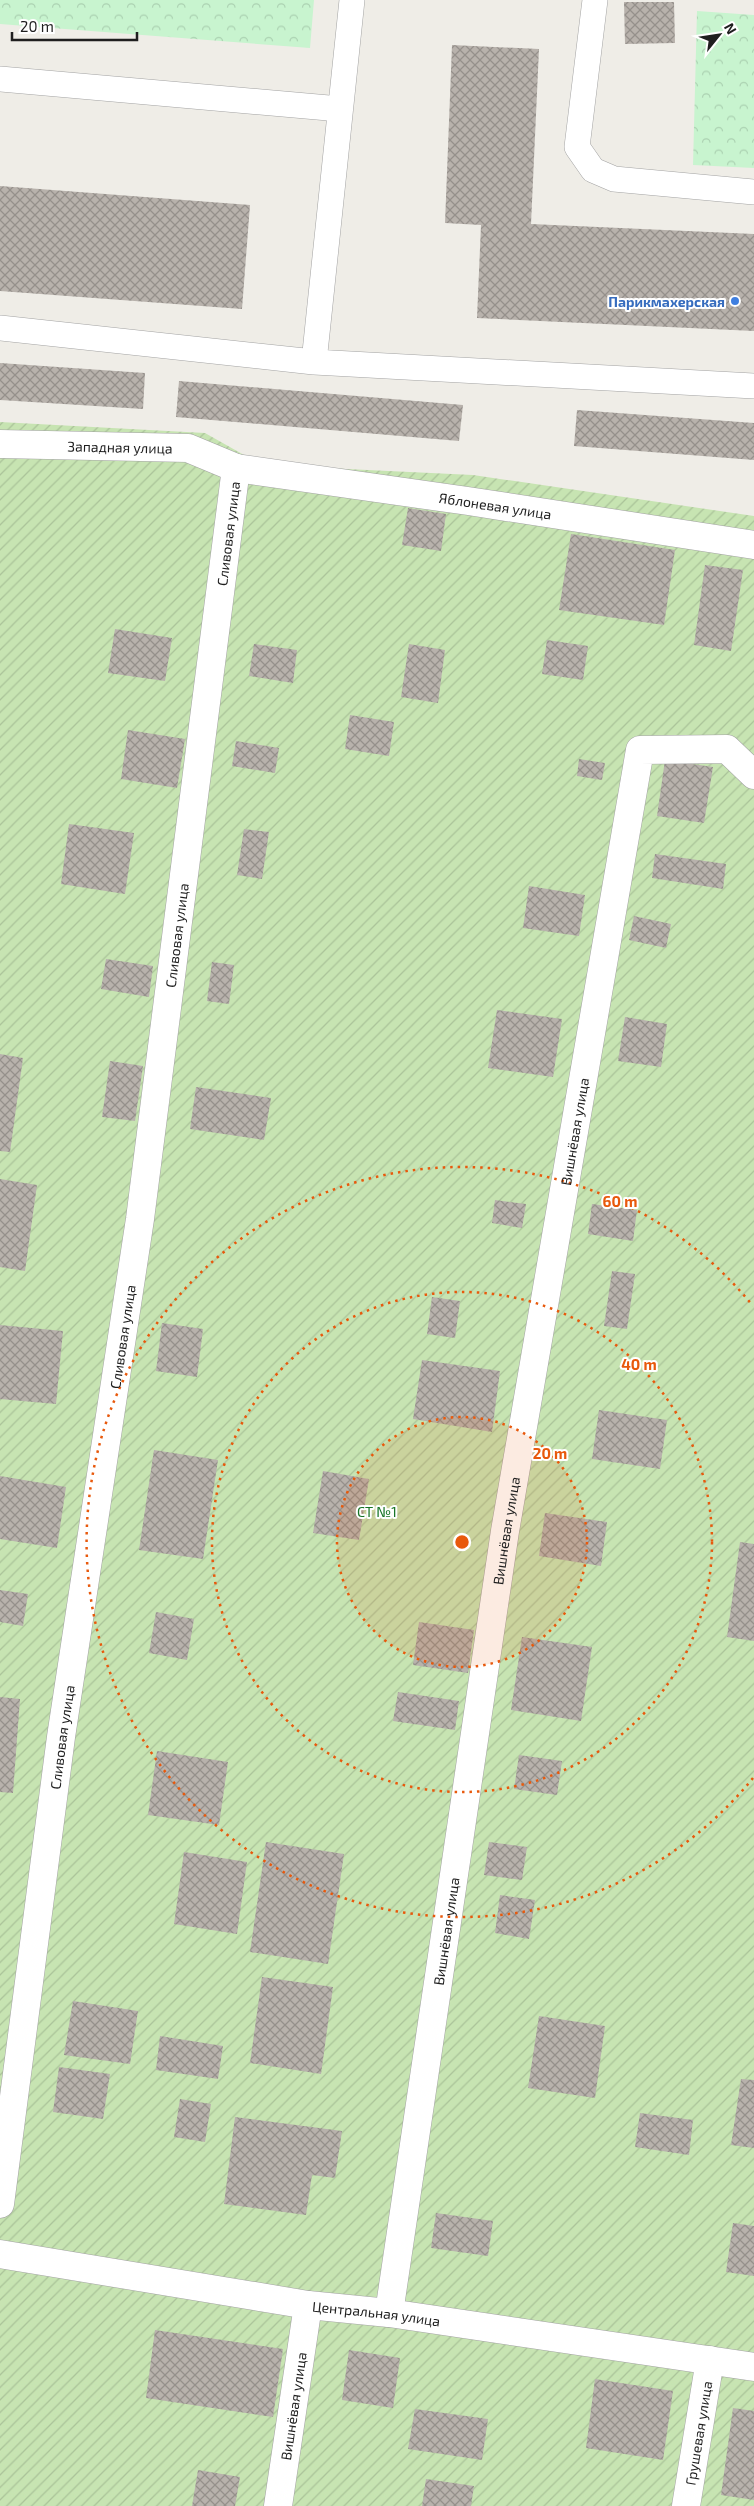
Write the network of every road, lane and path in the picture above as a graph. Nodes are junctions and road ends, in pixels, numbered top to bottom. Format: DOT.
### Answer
graph roads {
  1 [pos="352,0"];
  2 [pos="595,0"];
  3 [pos="0,79"];
  4 [pos="340,109"];
  5 [pos="754,192"];
  6 [pos="0,328"];
  7 [pos="314,362"];
  8 [pos="754,386"];
  9 [pos="0,444"];
  10 [pos="236,468"];
  11 [pos="754,545"];
  12 [pos="754,776"];
  13 [pos="0,2204"];
  14 [pos="0,2254"];
  15 [pos="308,2305"];
  16 [pos="389,2314"];
  17 [pos="710,2360"];
  18 [pos="754,2367"];
  19 [pos="278,2506"];
  20 [pos="686,2506"];
  1 -- 4 [label="lane"];
  2 -- 5 [label="lane"];
  3 -- 4 [label="lane"];
  4 -- 7 [label="lane"];
  6 -- 7 [label="lane"];
  7 -- 8 [label="lane"];
  9 -- 10 [label="street, Западная улица"];
  10 -- 11 [label="street, Яблоневая улица"];
  10 -- 13 [label="street, Сливовая улица"];
  12 -- 16 [label="street, Вишнёвая улица"];
  14 -- 15 [label="street, Центральная улица"];
  15 -- 16 [label="street, Центральная улица"];
  15 -- 19 [label="street, Вишнёвая улица"];
  16 -- 17 [label="street, Центральная улица"];
  17 -- 18 [label="street, Центральная улица"];
  17 -- 20 [label="street, Грушевая улица"];
}
